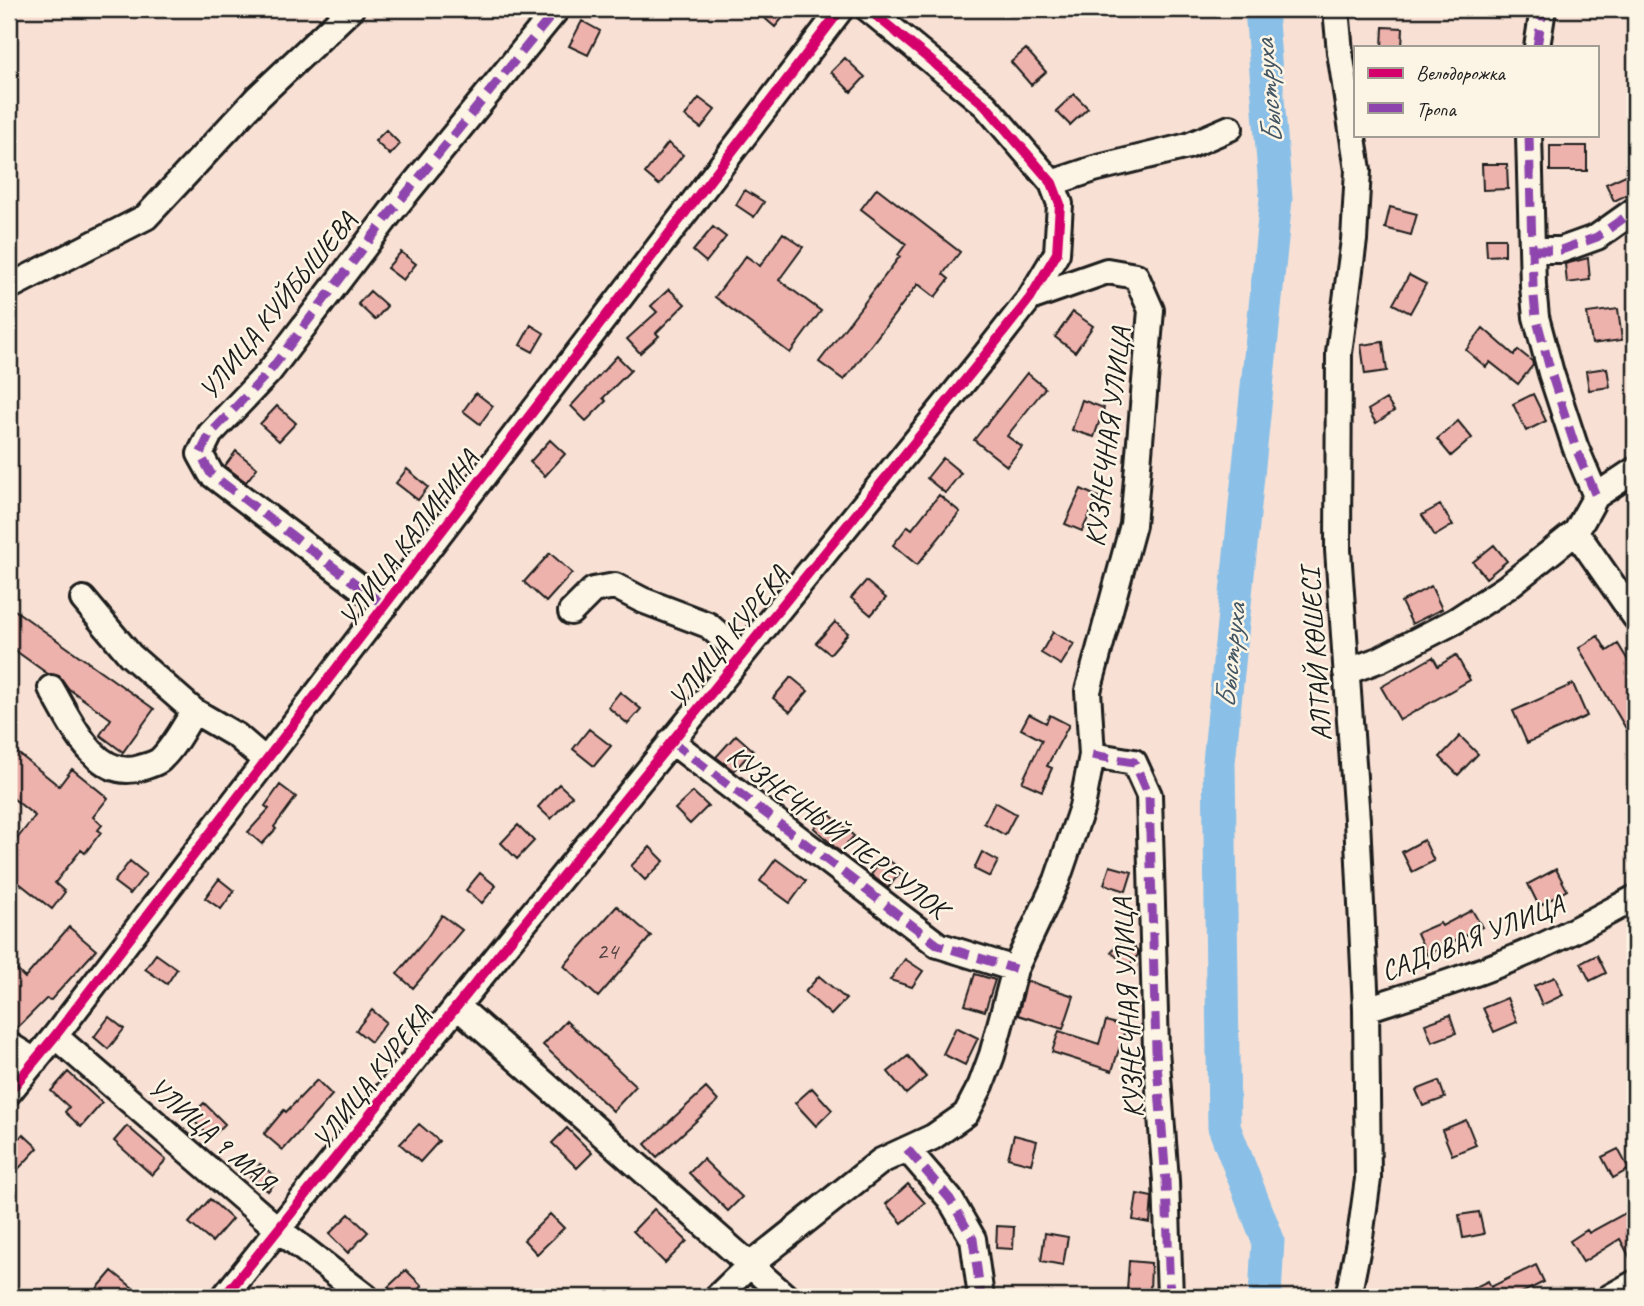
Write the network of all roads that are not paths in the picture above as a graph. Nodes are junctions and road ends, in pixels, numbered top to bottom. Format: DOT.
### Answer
graph roads {
  1 [pos="351,9"];
  2 [pos="557,9"];
  3 [pos="841,9"];
  4 [pos="867,9"];
  5 [pos="1336,9"];
  6 [pos="1543,9"];
  7 [pos="1537,46"];
  8 [pos="1230,128"];
  9 [pos="1529,136"];
  10 [pos="1052,183"];
  11 [pos="1635,210"];
  12 [pos="1534,250"];
  13 [pos="9,287"];
  14 [pos="1030,298"];
  15 [pos="1635,470"];
  16 [pos="1596,496"];
  17 [pos="1576,532"];
  18 [pos="83,599"];
  19 [pos="385,606"];
  20 [pos="571,612"];
  21 [pos="1635,617"];
  22 [pos="742,655"];
  23 [pos="1346,672"];
  24 [pos="51,688"];
  25 [pos="194,711"];
  26 [pos="671,741"];
  27 [pos="1092,755"];
  28 [pos="266,761"];
  29 [pos="1635,898"];
  30 [pos="1015,969"];
  31 [pos="457,1006"];
  32 [pos="1366,1009"];
  33 [pos="55,1036"];
  34 [pos="9,1045"];
  35 [pos="34,1061"];
  36 [pos="9,1092"];
  37 [pos="906,1149"];
  38 [pos="279,1230"];
  39 [pos="749,1266"];
  40 [pos="1635,1283"];
  41 [pos="224,1297"];
  42 [pos="366,1297"];
  43 [pos="717,1297"];
  44 [pos="786,1297"];
  45 [pos="981,1297"];
  46 [pos="1170,1297"];
  47 [pos="1349,1297"];
  48 [pos="1610,1297"];
  1 -- 13 [label="street"];
  2 -- 19 [label="street, УЛИЦА КУЙБЫШЕВА"];
  3 -- 19 [label="street, УЛИЦА КАЛИНИНА"];
  4 -- 10 [label="street, УЛИЦА КУРЕКА"];
  5 -- 23 [label="street, АЛТАЙ КӨШЕСІ"];
  6 -- 7 [label="street"];
  8 -- 10 [label="street"];
  9 -- 12 [label="street"];
  10 -- 14 [label="street, УЛИЦА КУРЕКА"];
  11 -- 12 [label="street"];
  12 -- 16 [label="street"];
  14 -- 22 [label="street, УЛИЦА КУРЕКА"];
  14 -- 27 [label="street, КУЗНЕЧНАЯ УЛИЦА"];
  15 -- 16 [label="street"];
  16 -- 17 [label="street"];
  17 -- 21 [label="street"];
  17 -- 23 [label="street"];
  18 -- 25 [label="street"];
  19 -- 28 [label="street, УЛИЦА КАЛИНИНА"];
  20 -- 22 [label="street"];
  22 -- 26 [label="street, УЛИЦА КУРЕКА"];
  23 -- 32 [label="street, АЛТАЙ КӨШЕСІ"];
  24 -- 25 [label="street"];
  25 -- 28 [label="street"];
  26 -- 30 [label="street, КУЗНЕЧНЫЙ ПЕРЕУЛОК"];
  26 -- 31 [label="street, УЛИЦА КУРЕКА"];
  27 -- 30 [label="street, КУЗНЕЧНАЯ УЛИЦА"];
  27 -- 46 [label="street, КУЗНЕЧНАЯ УЛИЦА"];
  28 -- 33 [label="street, УЛИЦА КАЛИНИНА"];
  29 -- 32 [label="street, САДОВАЯ УЛИЦА"];
  30 -- 37 [label="street, КУЗНЕЧНАЯ УЛИЦА"];
  31 -- 38 [label="street, УЛИЦА КУРЕКА"];
  31 -- 39 [label="street"];
  32 -- 47 [label="street, АЛТАЙ КӨШЕСІ"];
  33 -- 35 [label="street, УЛИЦА КАЛИНИНА"];
  33 -- 38 [label="street, УЛИЦА 9 МАЯ"];
  34 -- 35 [label="street"];
  35 -- 36 [label="street, УЛИЦА КАЛИНИНА"];
  37 -- 39 [label="street, КУЗНЕЧНАЯ УЛИЦА"];
  37 -- 45 [label="street"];
  38 -- 41 [label="street, УЛИЦА КУРЕКА"];
  38 -- 42 [label="street, УЛИЦА 9 МАЯ"];
  39 -- 43 [label="street, КУЗНЕЧНАЯ УЛИЦА"];
  39 -- 44 [label="street"];
  40 -- 48 [label="street"];
}
